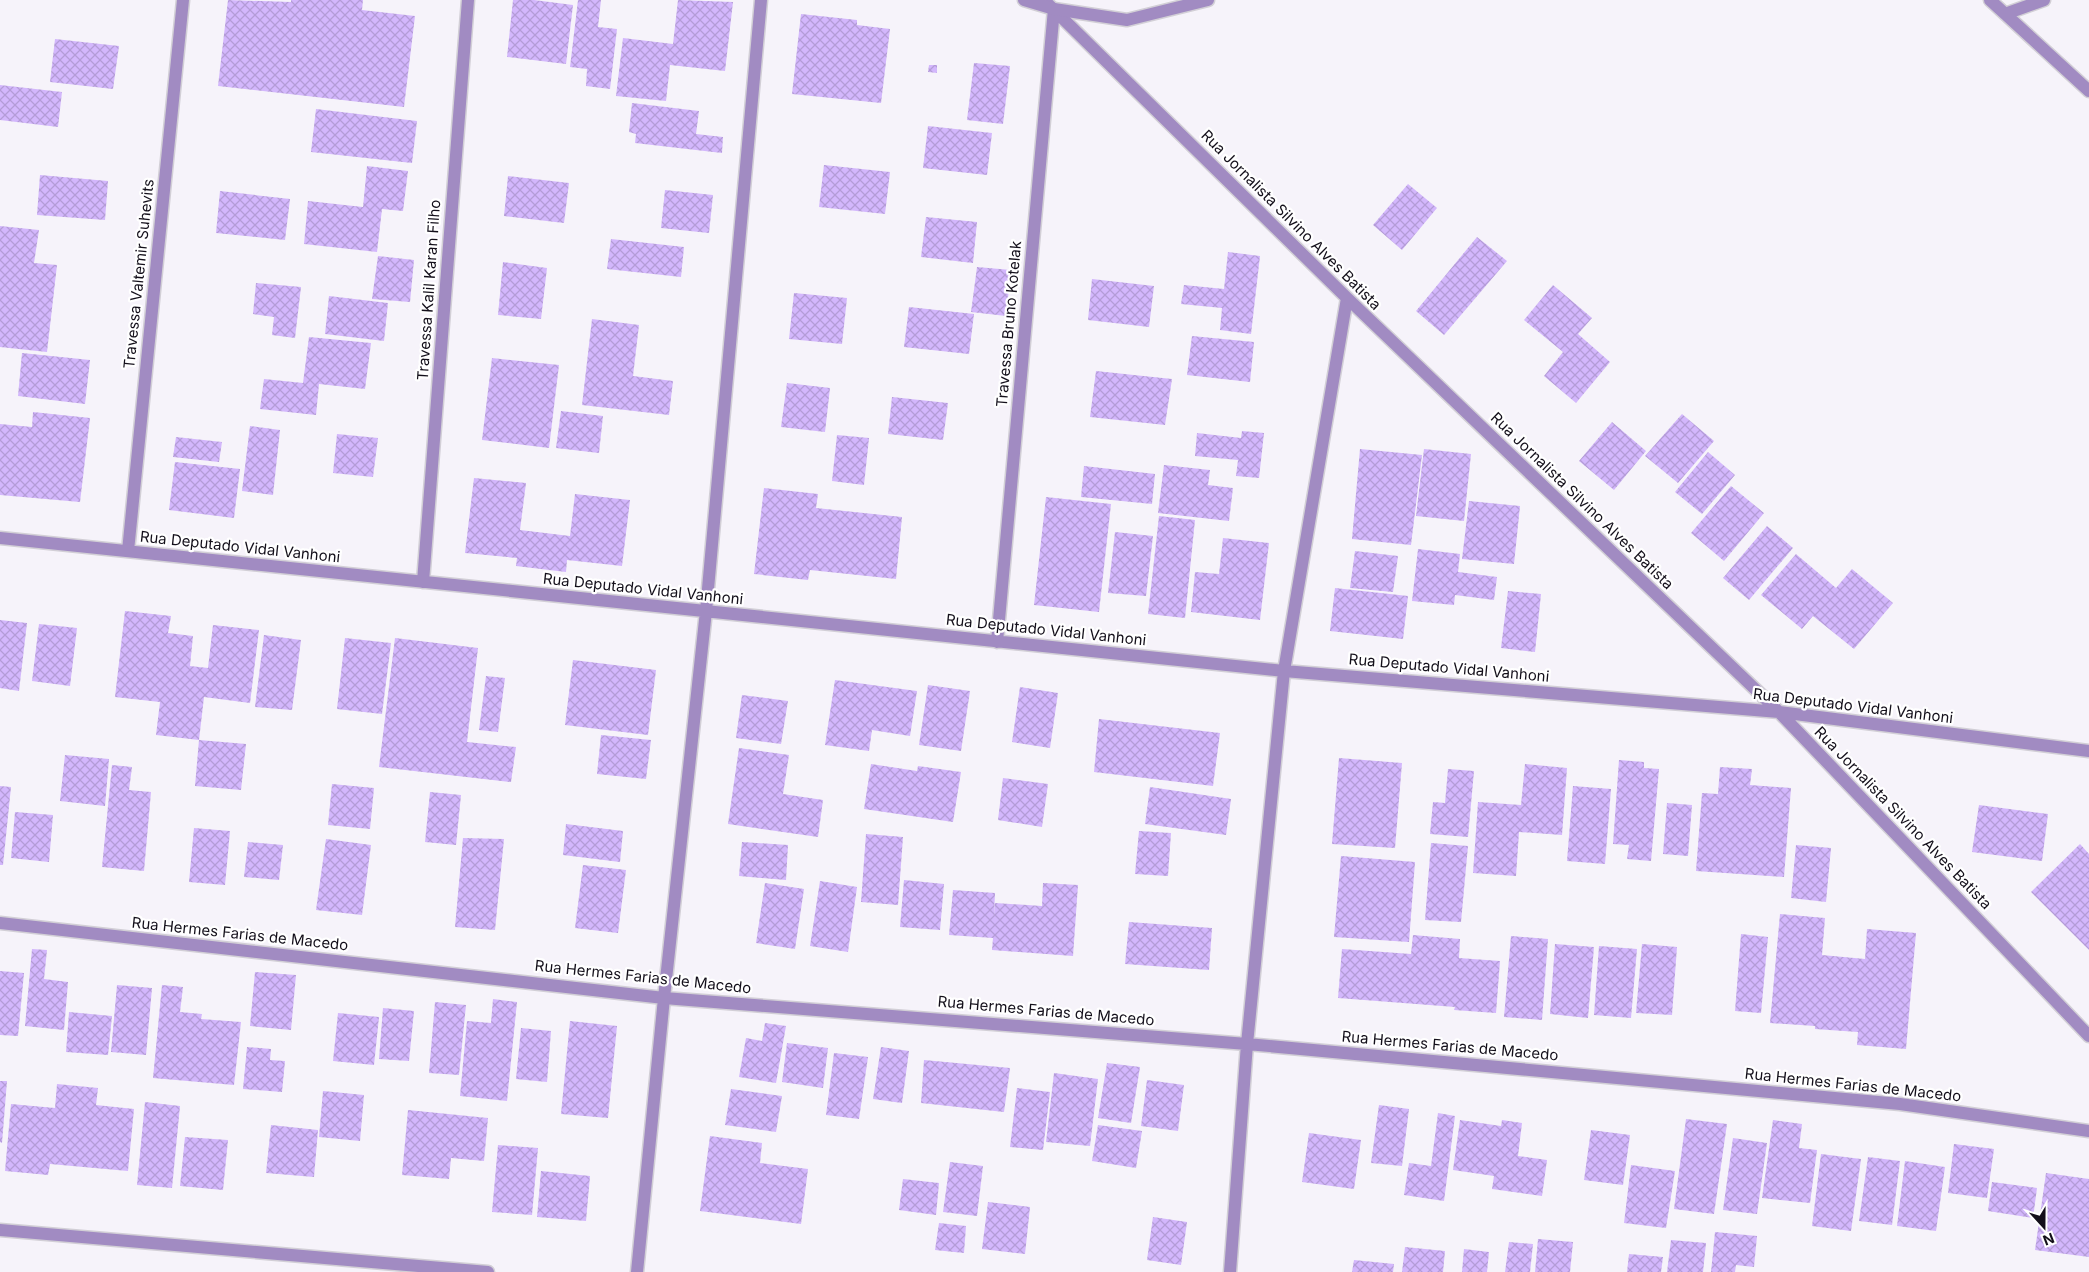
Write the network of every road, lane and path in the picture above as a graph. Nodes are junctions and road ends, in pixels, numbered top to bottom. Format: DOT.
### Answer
graph roads {
  1 [pos="183,0"];
  2 [pos="468,0"];
  3 [pos="761,0"];
  4 [pos="1024,0"];
  5 [pos="1044,0"];
  6 [pos="1208,0"];
  7 [pos="1990,0"];
  8 [pos="2044,0"];
  9 [pos="1054,9"];
  10 [pos="2005,14"];
  11 [pos="2089,90"];
  12 [pos="1347,298"];
  13 [pos="0,538"];
  14 [pos="128,552"];
  15 [pos="423,582"];
  16 [pos="706,611"];
  17 [pos="997,642"];
  18 [pos="1284,671"];
  19 [pos="1779,712"];
  20 [pos="2089,751"];
  21 [pos="0,924"];
  22 [pos="664,998"];
  23 [pos="2089,1036"];
  24 [pos="1246,1044"];
  25 [pos="2089,1131"];
  26 [pos="0,1230"];
  27 [pos="488,1272"];
  28 [pos="637,1272"];
  29 [pos="1230,1272"];
  1 -- 14 [label="street, Travessa Valtemir Suhevits"];
  2 -- 15 [label="street, Travessa Kalil Karan Filho"];
  3 -- 16 [label="street"];
  4 -- 9 [label="street"];
  5 -- 9 [label="street, Rua Jornalista Silvino Alves Batista"];
  6 -- 9 [label="street"];
  7 -- 10 [label="street"];
  8 -- 10 [label="street"];
  9 -- 12 [label="street, Rua Jornalista Silvino Alves Batista"];
  9 -- 17 [label="street, Travessa Bruno Kotelak"];
  10 -- 11 [label="street"];
  12 -- 18 [label="street"];
  12 -- 19 [label="street, Rua Jornalista Silvino Alves Batista"];
  13 -- 14 [label="street, Rua Deputado Vidal Vanhoni"];
  14 -- 15 [label="street, Rua Deputado Vidal Vanhoni"];
  15 -- 16 [label="street, Rua Deputado Vidal Vanhoni"];
  16 -- 17 [label="street, Rua Deputado Vidal Vanhoni"];
  16 -- 22 [label="street"];
  17 -- 18 [label="street, Rua Deputado Vidal Vanhoni"];
  18 -- 19 [label="street, Rua Deputado Vidal Vanhoni"];
  18 -- 24 [label="street"];
  19 -- 20 [label="street, Rua Deputado Vidal Vanhoni"];
  19 -- 23 [label="street, Rua Jornalista Silvino Alves Batista"];
  21 -- 22 [label="street, Rua Hermes Farias de Macedo"];
  22 -- 24 [label="street, Rua Hermes Farias de Macedo"];
  22 -- 28 [label="street"];
  24 -- 25 [label="street, Rua Hermes Farias de Macedo"];
  24 -- 29 [label="street"];
  26 -- 27 [label="street"];
}
